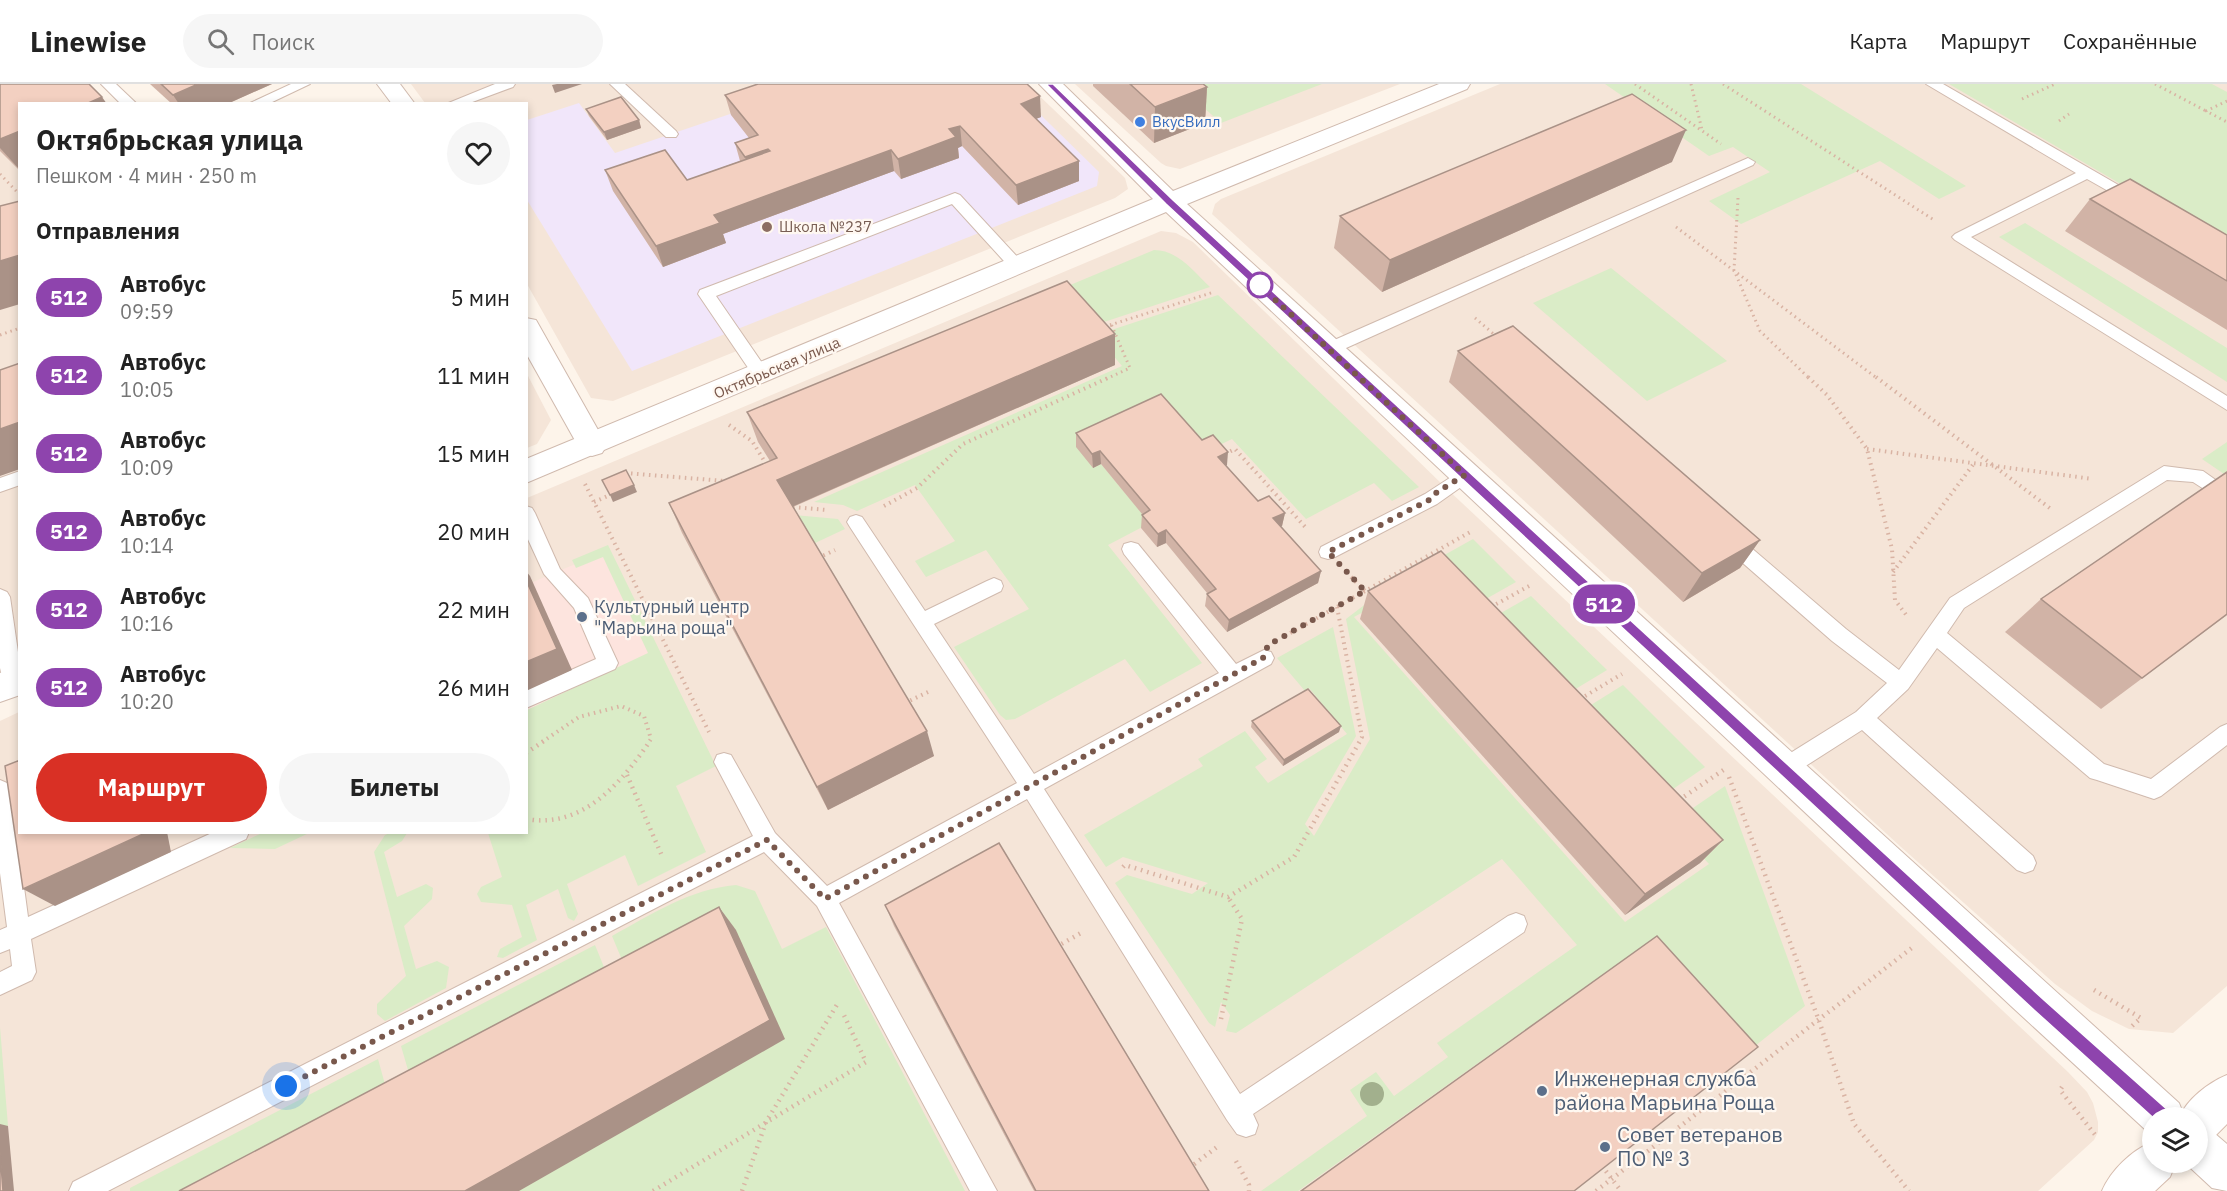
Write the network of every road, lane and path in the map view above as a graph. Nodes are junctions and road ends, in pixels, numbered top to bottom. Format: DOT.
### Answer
graph roads {
  1 [pos="108,84"];
  2 [pos="303,84"];
  3 [pos="388,84"];
  4 [pos="508,84"];
  5 [pos="617,84"];
  6 [pos="1050,84"];
  7 [pos="1459,84"];
  8 [pos="1635,84"];
  9 [pos="1692,84"];
  10 [pos="1723,84"];
  11 [pos="1933,84"];
  12 [pos="2055,84"];
  13 [pos="2155,84"];
  14 [pos="2022,99"];
  15 [pos="2227,100"];
  16 [pos="128,102"];
  17 [pos="260,102"];
  18 [pos="402,102"];
  19 [pos="458,102"];
  20 [pos="2206,111"];
  21 [pos="2069,114"];
  22 [pos="2059,121"];
  23 [pos="2227,122"];
  24 [pos="1702,131"];
  25 [pos="671,134"];
  26 [pos="1748,162"];
  27 [pos="2087,173"];
  28 [pos="0,174"];
  29 [pos="1739,192"];
  30 [pos="18,193"];
  31 [pos="1170,202"];
  32 [pos="1649,206"];
  33 [pos="2147,208"];
  34 [pos="1960,237"];
  35 [pos="1018,267"];
  36 [pos="1734,270"];
  37 [pos="1216,291"];
  38 [pos="1449,295"];
  39 [pos="1111,324"];
  40 [pos="1103,327"];
  41 [pos="18,329"];
  42 [pos="528,331"];
  43 [pos="0,335"];
  44 [pos="1497,337"];
  45 [pos="1329,349"];
  46 [pos="761,374"];
  47 [pos="2227,404"];
  48 [pos="726,423"];
  49 [pos="592,445"];
  50 [pos="1867,448"];
  51 [pos="1219,457"];
  52 [pos="1975,462"];
  53 [pos="1992,464"];
  54 [pos="769,468"];
  55 [pos="528,471"];
  56 [pos="623,473"];
  57 [pos="1465,475"];
  58 [pos="18,479"];
  59 [pos="735,482"];
  60 [pos="585,484"];
  61 [pos="0,485"];
  62 [pos="2141,487"];
  63 [pos="917,488"];
  64 [pos="610,495"];
  65 [pos="2227,497"];
  66 [pos="594,502"];
  67 [pos="1289,509"];
  68 [pos="1281,513"];
  69 [pos="528,518"];
  70 [pos="856,522"];
  71 [pos="1713,525"];
  72 [pos="2077,528"];
  73 [pos="1475,529"];
  74 [pos="1131,549"];
  75 [pos="1328,552"];
  76 [pos="1893,573"];
  77 [pos="1532,584"];
  78 [pos="994,586"];
  79 [pos="1365,591"];
  80 [pos="0,597"];
  81 [pos="1336,607"];
  82 [pos="1487,610"];
  83 [pos="922,621"];
  84 [pos="1935,635"];
  85 [pos="1263,658"];
  86 [pos="1625,672"];
  87 [pos="1233,675"];
  88 [pos="1901,683"];
  89 [pos="11,684"];
  90 [pos="528,699"];
  91 [pos="1576,701"];
  92 [pos="1863,718"];
  93 [pos="2227,733"];
  94 [pos="528,752"];
  95 [pos="724,762"];
  96 [pos="1783,769"];
  97 [pos="627,775"];
  98 [pos="1031,787"];
  99 [pos="0,790"];
  100 [pos="1673,804"];
  101 [pos="528,819"];
  102 [pos="234,834"];
  103 [pos="767,840"];
  104 [pos="2025,863"];
  105 [pos="1092,884"];
  106 [pos="674,887"];
  107 [pos="1228,897"];
  108 [pos="825,899"];
  109 [pos="1516,924"];
  110 [pos="10,938"];
  111 [pos="1913,947"];
  112 [pos="0,984"];
  113 [pos="834,993"];
  114 [pos="838,1003"];
  115 [pos="1818,1018"];
  116 [pos="2141,1018"];
  117 [pos="2129,1029"];
  118 [pos="1211,1070"];
  119 [pos="2067,1084"];
  120 [pos="2227,1096"];
  121 [pos="2152,1107"];
  122 [pos="2208,1114"];
  123 [pos="766,1122"];
  124 [pos="2096,1136"];
  125 [pos="2208,1156"];
  126 [pos="1602,1166"];
  127 [pos="2143,1173"];
  128 [pos="2227,1173"];
  129 [pos="1611,1178"];
  130 [pos="82,1191"];
  131 [pos="653,1191"];
  132 [pos="742,1191"];
  133 [pos="984,1191"];
  134 [pos="1596,1191"];
  135 [pos="1621,1191"];
  136 [pos="1909,1191"];
  137 [pos="2124,1191"];
  1 -- 16 [label="lane"];
  2 -- 17 [label="lane"];
  3 -- 18 [label="street"];
  4 -- 19 [label="lane"];
  5 -- 25 [label="lane"];
  6 -- 31 [label="street"];
  7 -- 31 [label="street, Октябрьская улица"];
  8 -- 24 [label="path"];
  9 -- 24 [label="path"];
  10 -- 34 [label="path"];
  11 -- 27 [label="lane"];
  12 -- 14 [label="path"];
  13 -- 20 [label="path"];
  15 -- 20 [label="path"];
  20 -- 23 [label="path"];
  21 -- 22 [label="path"];
  24 -- 26 [label="path"];
  26 -- 32 [label="lane"];
  27 -- 33 [label="lane"];
  27 -- 34 [label="lane"];
  28 -- 30 [label="path"];
  29 -- 36 [label="path"];
  31 -- 35 [label="street, Октябрьская улица"];
  31 -- 45 [label="street"];
  32 -- 36 [label="path"];
  32 -- 38 [label="lane"];
  34 -- 47 [label="lane"];
  35 -- 46 [label="street, Октябрьская улица"];
  35 -- 46 [label="lane"];
  36 -- 50 [label="path"];
  36 -- 53 [label="path"];
  37 -- 39 [label="path"];
  38 -- 44 [label="path"];
  38 -- 45 [label="lane"];
  39 -- 40 [label="path"];
  39 -- 63 [label="path"];
  41 -- 43 [label="path"];
  42 -- 49 [label="street"];
  45 -- 57 [label="street"];
  46 -- 49 [label="street, Октябрьская улица"];
  48 -- 54 [label="path"];
  49 -- 55 [label="street, Октябрьская улица"];
  50 -- 52 [label="path"];
  50 -- 76 [label="path"];
  51 -- 67 [label="path"];
  52 -- 53 [label="path"];
  52 -- 76 [label="path"];
  53 -- 62 [label="path"];
  53 -- 72 [label="path"];
  56 -- 59 [label="path"];
  57 -- 75 [label="lane"];
  57 -- 96 [label="street"];
  58 -- 61 [label="lane"];
  60 -- 66 [label="path"];
  62 -- 65 [label="lane"];
  62 -- 72 [label="lane"];
  64 -- 66 [label="path"];
  66 -- 95 [label="path"];
  67 -- 68 [label="path"];
  67 -- 75 [label="path"];
  69 -- 90 [label="lane"];
  70 -- 83 [label="lane"];
  71 -- 88 [label="lane"];
  72 -- 84 [label="lane"];
  73 -- 79 [label="path"];
  74 -- 87 [label="lane"];
  75 -- 79 [label="path"];
  76 -- 84 [label="path"];
  77 -- 82 [label="path"];
  78 -- 83 [label="lane"];
  79 -- 81 [label="path"];
  80 -- 89 [label="lane"];
  81 -- 85 [label="path"];
  81 -- 107 [label="path"];
  83 -- 98 [label="lane"];
  84 -- 88 [label="lane"];
  84 -- 93 [label="lane"];
  85 -- 87 [label="lane"];
  86 -- 91 [label="path"];
  87 -- 98 [label="lane"];
  88 -- 92 [label="lane"];
  92 -- 96 [label="lane"];
  92 -- 104 [label="lane"];
  94 -- 97 [label="path"];
  95 -- 103 [label="lane"];
  96 -- 121 [label="street"];
  97 -- 101 [label="path"];
  97 -- 106 [label="path"];
  98 -- 105 [label="lane"];
  98 -- 108 [label="lane"];
  99 -- 110 [label="lane"];
  100 -- 115 [label="path"];
  102 -- 110 [label="lane"];
  103 -- 106 [label="lane"];
  103 -- 108 [label="lane"];
  105 -- 107 [label="path"];
  105 -- 118 [label="lane"];
  106 -- 130 [label="lane"];
  107 -- 118 [label="path"];
  108 -- 133 [label="lane"];
  109 -- 118 [label="lane"];
  110 -- 112 [label="lane"];
  111 -- 115 [label="path"];
  113 -- 114 [label="path"];
  114 -- 123 [label="path"];
  114 -- 123 [label="path"];
  115 -- 129 [label="path"];
  115 -- 136 [label="path"];
  116 -- 117 [label="path"];
  119 -- 124 [label="path"];
  120 -- 122 [label="street"];
  123 -- 131 [label="path"];
  123 -- 132 [label="path"];
  125 -- 128 [label="street"];
  126 -- 129 [label="path"];
  127 -- 137 [label="street"];
  129 -- 134 [label="path"];
  129 -- 135 [label="path"];
}
